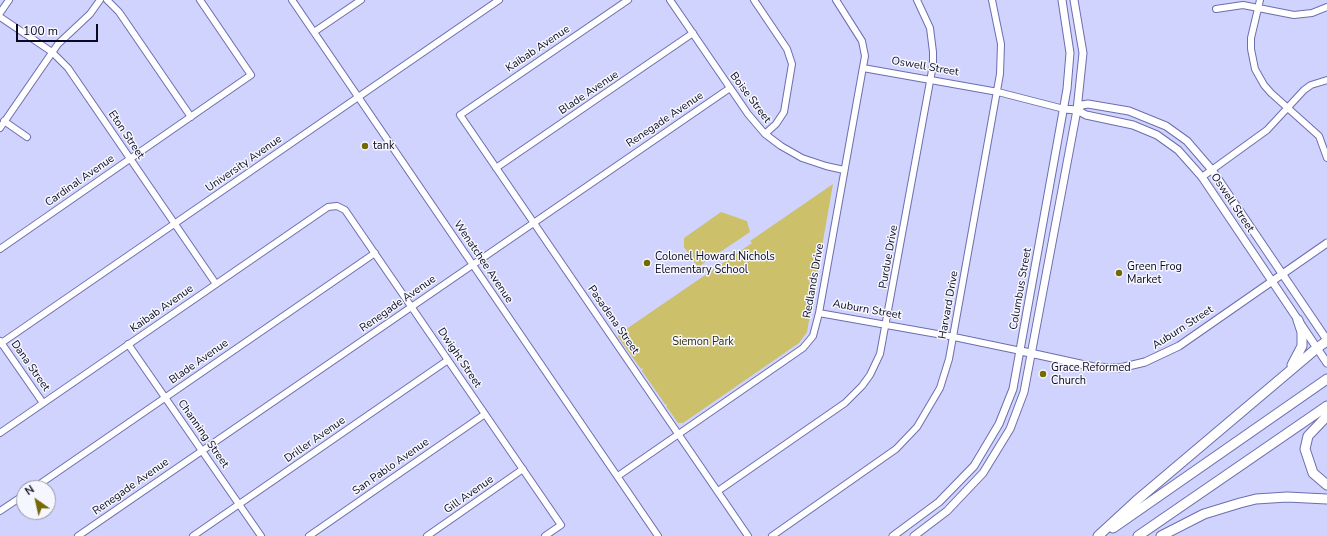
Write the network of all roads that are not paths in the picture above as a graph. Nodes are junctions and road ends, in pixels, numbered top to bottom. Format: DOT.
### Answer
graph roads {
  1 [pos="9,0"];
  2 [pos="100,0"];
  3 [pos="107,0"];
  4 [pos="200,0"];
  5 [pos="292,0"];
  6 [pos="361,0"];
  7 [pos="499,0"];
  8 [pos="628,0"];
  9 [pos="670,0"];
  10 [pos="754,0"];
  11 [pos="836,0"];
  12 [pos="918,0"];
  13 [pos="992,0"];
  14 [pos="1062,0"];
  15 [pos="1074,0"];
  16 [pos="1260,0"];
  17 [pos="1258,7"];
  18 [pos="1327,7"];
  19 [pos="1216,9"];
  20 [pos="0,13"];
  21 [pos="0,17"];
  22 [pos="314,32"];
  23 [pos="693,33"];
  24 [pos="52,52"];
  25 [pos="863,68"];
  26 [pos="931,80"];
  27 [pos="1327,80"];
  28 [pos="730,88"];
  29 [pos="998,92"];
  30 [pos="358,97"];
  31 [pos="1288,107"];
  32 [pos="1064,109"];
  33 [pos="1077,110"];
  34 [pos="460,115"];
  35 [pos="191,117"];
  36 [pos="4,121"];
  37 [pos="0,128"];
  38 [pos="765,134"];
  39 [pos="27,137"];
  40 [pos="1327,158"];
  41 [pos="130,159"];
  42 [pos="496,168"];
  43 [pos="844,170"];
  44 [pos="1212,170"];
  45 [pos="1202,177"];
  46 [pos="337,206"];
  47 [pos="534,223"];
  48 [pos="174,224"];
  49 [pos="1327,243"];
  50 [pos="0,248"];
  51 [pos="375,253"];
  52 [pos="473,265"];
  53 [pos="1283,274"];
  54 [pos="1272,281"];
  55 [pos="216,284"];
  56 [pos="412,307"];
  57 [pos="819,313"];
  58 [pos="1298,320"];
  59 [pos="887,325"];
  60 [pos="954,337"];
  61 [pos="1327,341"];
  62 [pos="0,342"];
  63 [pos="128,344"];
  64 [pos="1317,348"];
  65 [pos="1021,351"];
  66 [pos="1032,354"];
  67 [pos="448,360"];
  68 [pos="1326,362"];
  69 [pos="1286,374"];
  70 [pos="1327,379"];
  71 [pos="165,398"];
  72 [pos="43,403"];
  73 [pos="1327,406"];
  74 [pos="485,414"];
  75 [pos="1327,416"];
  76 [pos="0,432"];
  77 [pos="679,434"];
  78 [pos="202,451"];
  79 [pos="523,470"];
  80 [pos="618,476"];
  81 [pos="46,480"];
  82 [pos="1327,485"];
  83 [pos="718,491"];
  84 [pos="1327,499"];
  85 [pos="16,500"];
  86 [pos="239,504"];
  87 [pos="0,511"];
  88 [pos="78,536"];
  89 [pos="193,536"];
  90 [pos="260,536"];
  91 [pos="309,536"];
  92 [pos="427,536"];
  93 [pos="545,536"];
  94 [pos="658,536"];
  95 [pos="748,536"];
  96 [pos="772,536"];
  97 [pos="893,536"];
  98 [pos="914,536"];
  99 [pos="1098,536"];
  100 [pos="1102,536"];
  101 [pos="1138,536"];
  102 [pos="1161,536"];
  1 -- 20 [label="street"];
  2 -- 24 [label="street"];
  3 -- 35 [label="street"];
  4 -- 35 [label="street, Cardinal Avenue"];
  5 -- 22 [label="street, Wenatchee Avenue"];
  6 -- 22 [label="street"];
  7 -- 30 [label="street, University Avenue"];
  8 -- 34 [label="street, Kaibab Avenue"];
  9 -- 23 [label="street, Boise Street"];
  10 -- 38 [label="street"];
  11 -- 25 [label="street, Redlands Drive"];
  12 -- 26 [label="street, Purdue Drive"];
  13 -- 29 [label="street, Harvard Drive"];
  14 -- 32 [label="main road, Columbus Street"];
  15 -- 33 [label="main road, Columbus Street"];
  16 -- 17 [label="street"];
  17 -- 18 [label="street"];
  17 -- 19 [label="street"];
  17 -- 31 [label="street"];
  21 -- 24 [label="street, Eton Street"];
  22 -- 30 [label="street, Wenatchee Avenue"];
  23 -- 28 [label="street, Boise Street"];
  23 -- 42 [label="street, Blade Avenue"];
  24 -- 36 [label="street"];
  24 -- 41 [label="street, Eton Street"];
  25 -- 26 [label="street, Oswell Street"];
  25 -- 43 [label="street, Redlands Drive"];
  26 -- 29 [label="street, Oswell Street"];
  26 -- 59 [label="street, Purdue Drive"];
  27 -- 31 [label="street"];
  28 -- 38 [label="street, Boise Street"];
  28 -- 47 [label="street, Renegade Avenue"];
  29 -- 32 [label="street, Oswell Street"];
  29 -- 60 [label="street, Harvard Drive"];
  30 -- 48 [label="street, University Avenue"];
  30 -- 52 [label="street, Wenatchee Avenue"];
  31 -- 40 [label="street"];
  31 -- 44 [label="street"];
  32 -- 33 [label="main road, Oswell Street"];
  32 -- 65 [label="main road, Columbus Street"];
  33 -- 44 [label="main road, Oswell Street"];
  33 -- 45 [label="main road, Oswell Street"];
  33 -- 66 [label="main road, Columbus Street"];
  34 -- 42 [label="street, Pasadena Street"];
  35 -- 41 [label="street, Cardinal Avenue"];
  36 -- 37 [label="street"];
  36 -- 39 [label="street"];
  38 -- 43 [label="street, Boise Street"];
  41 -- 48 [label="street, Eton Street"];
  41 -- 50 [label="street, Cardinal Avenue"];
  42 -- 47 [label="street, Pasadena Street"];
  43 -- 57 [label="street, Redlands Drive"];
  44 -- 45 [label="street"];
  44 -- 53 [label="main road, Oswell Street"];
  45 -- 54 [label="main road, Oswell Street"];
  46 -- 51 [label="street, Dwight Street"];
  46 -- 55 [label="street, Kaibab Avenue"];
  47 -- 52 [label="street, Renegade Avenue"];
  47 -- 77 [label="street, Pasadena Street"];
  48 -- 55 [label="street, Eton Street"];
  48 -- 62 [label="street, University Avenue"];
  49 -- 53 [label="main road, Auburn Street"];
  51 -- 56 [label="street, Dwight Street"];
  51 -- 71 [label="street, Blade Avenue"];
  52 -- 56 [label="street, Renegade Avenue"];
  52 -- 80 [label="street, Wenatchee Avenue"];
  53 -- 54 [label="main road, Auburn Street"];
  53 -- 61 [label="main road, Oswell Street"];
  54 -- 58 [label="main road, Oswell Street"];
  54 -- 66 [label="main road, Auburn Street"];
  55 -- 63 [label="street, Kaibab Avenue"];
  56 -- 67 [label="street, Dwight Street"];
  56 -- 78 [label="street, Renegade Avenue"];
  57 -- 59 [label="street, Auburn Street"];
  57 -- 77 [label="street, Redlands Drive"];
  58 -- 64 [label="main road, Oswell Street"];
  58 -- 69 [label="highway"];
  59 -- 60 [label="street, Auburn Street"];
  59 -- 83 [label="street, Purdue Drive"];
  60 -- 65 [label="street, Auburn Street"];
  60 -- 96 [label="street, Harvard Drive"];
  61 -- 64 [label="highway"];
  62 -- 72 [label="street, Dana Street"];
  63 -- 71 [label="street, Channing Street"];
  63 -- 72 [label="street, Kaibab Avenue"];
  64 -- 68 [label="main road, Oswell Street"];
  64 -- 69 [label="highway"];
  65 -- 66 [label="main road, Auburn Street"];
  65 -- 97 [label="main road, Columbus Street"];
  66 -- 98 [label="main road, Columbus Street"];
  67 -- 74 [label="street, Dwight Street"];
  67 -- 86 [label="street, Driller Avenue"];
  69 -- 99 [label="highway"];
  70 -- 100 [label="highway"];
  71 -- 78 [label="street, Channing Street"];
  71 -- 81 [label="street, Blade Avenue"];
  72 -- 76 [label="street, Kaibab Avenue"];
  73 -- 101 [label="highway"];
  74 -- 79 [label="street, Dwight Street"];
  74 -- 91 [label="street, San Pablo Avenue"];
  75 -- 82 [label="highway"];
  77 -- 80 [label="street, Redlands Drive"];
  77 -- 83 [label="street, Pasadena Street"];
  78 -- 86 [label="street, Channing Street"];
  78 -- 88 [label="street, Renegade Avenue"];
  79 -- 92 [label="street, Gill Avenue"];
  79 -- 93 [label="street, Dwight Street"];
  80 -- 94 [label="street, Wenatchee Avenue"];
  83 -- 95 [label="street, Pasadena Street"];
  84 -- 102 [label="highway"];
  85 -- 87 [label="street"];
  86 -- 89 [label="street, Driller Avenue"];
  86 -- 90 [label="street, Channing Street"];
}
